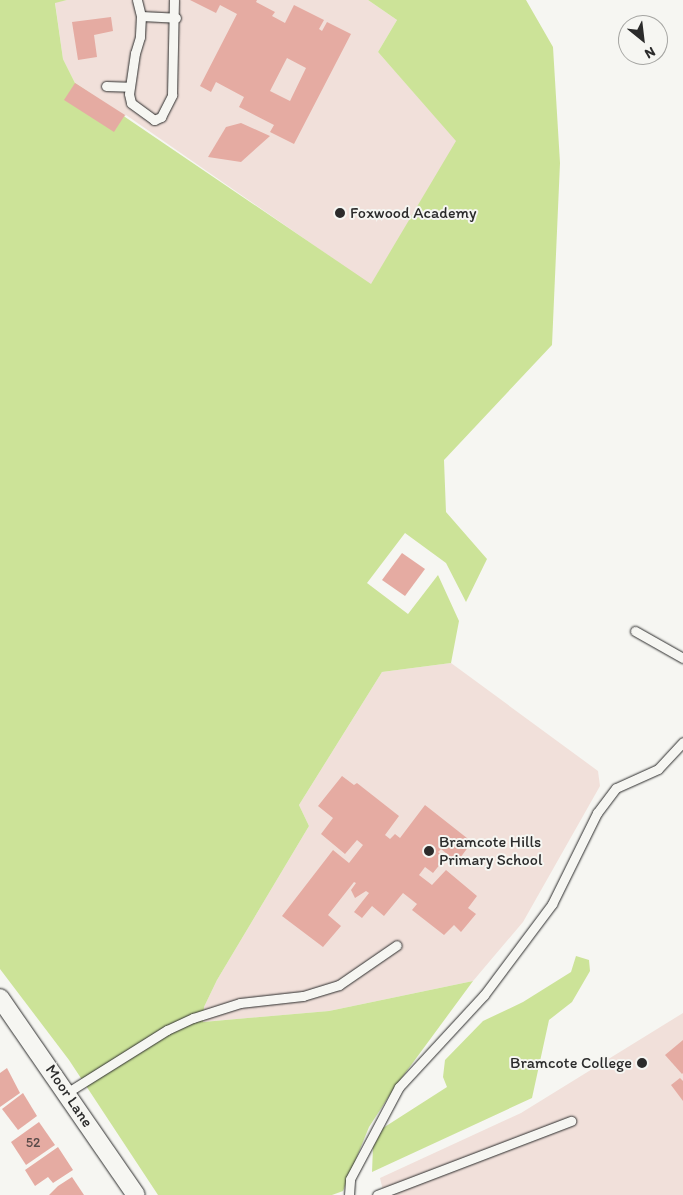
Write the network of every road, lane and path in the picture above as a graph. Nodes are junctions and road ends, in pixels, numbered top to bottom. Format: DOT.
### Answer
graph roads {
  1 [pos="137,0"];
  2 [pos="174,0"];
  3 [pos="140,16"];
  4 [pos="176,18"];
  5 [pos="106,86"];
  6 [pos="128,87"];
  7 [pos="635,631"];
  8 [pos="683,658"];
  9 [pos="683,742"];
  10 [pos="396,945"];
  11 [pos="0,998"];
  12 [pos="68,1092"];
  13 [pos="572,1121"];
  14 [pos="136,1195"];
  15 [pos="349,1195"];
  16 [pos="377,1195"];
  1 -- 3 [label="lane"];
  2 -- 4 [label="lane"];
  3 -- 4 [label="lane"];
  3 -- 6 [label="lane"];
  4 -- 6 [label="lane"];
  5 -- 6 [label="lane"];
  7 -- 8 [label="lane"];
  9 -- 15 [label="lane"];
  10 -- 12 [label="lane"];
  11 -- 12 [label="street, Moor Lane"];
  12 -- 14 [label="street, Moor Lane"];
  13 -- 16 [label="lane"];
}
